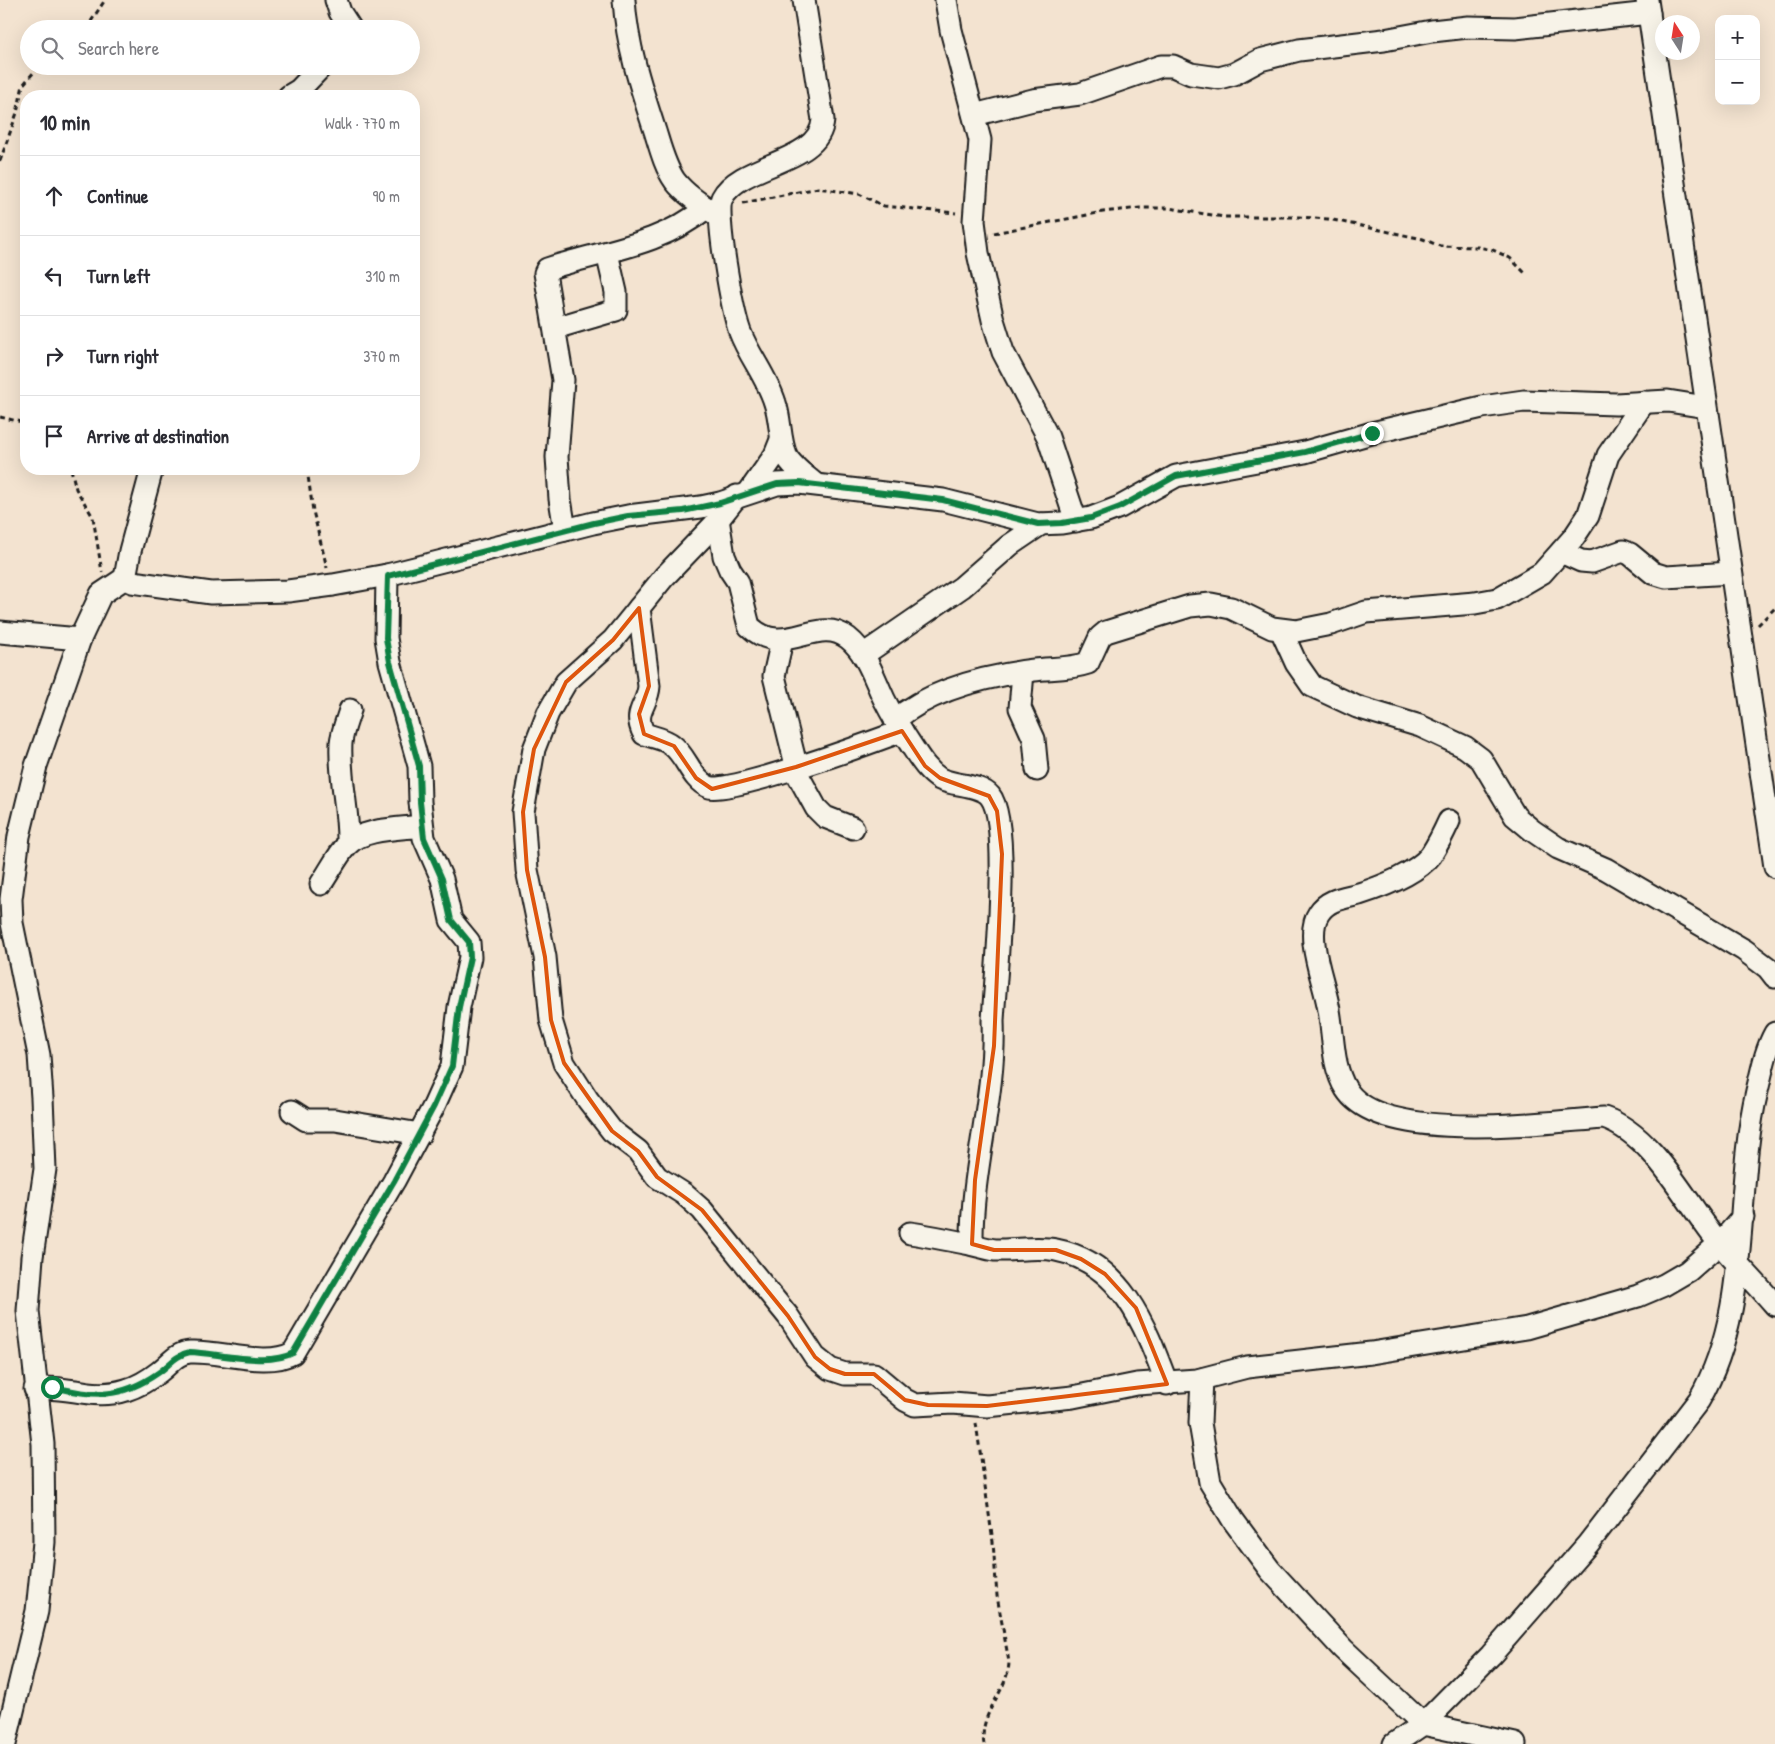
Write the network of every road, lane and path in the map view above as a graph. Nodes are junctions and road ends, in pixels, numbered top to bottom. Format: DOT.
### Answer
graph roads {
  1 [pos="105,0"];
  2 [pos="336,0"];
  3 [pos="624,0"];
  4 [pos="804,0"];
  5 [pos="946,0"];
  6 [pos="1648,6"];
  7 [pos="92,20"];
  8 [pos="345,20"];
  9 [pos="32,75"];
  10 [pos="314,75"];
  11 [pos="23,90"];
  12 [pos="300,90"];
  13 [pos="20,102"];
  14 [pos="974,115"];
  15 [pos="0,161"];
  16 [pos="716,211"];
  17 [pos="974,213"];
  18 [pos="976,234"];
  19 [pos="607,253"];
  20 [pos="1525,273"];
  21 [pos="555,328"];
  22 [pos="1644,402"];
  23 [pos="1706,407"];
  24 [pos="0,417"];
  25 [pos="20,422"];
  26 [pos="782,440"];
  27 [pos="72,475"];
  28 [pos="150,475"];
  29 [pos="308,475"];
  30 [pos="815,484"];
  31 [pos="743,494"];
  32 [pos="718,519"];
  33 [pos="1076,521"];
  34 [pos="1041,524"];
  35 [pos="566,530"];
  36 [pos="1561,552"];
  37 [pos="1730,573"];
  38 [pos="388,576"];
  39 [pos="116,583"];
  40 [pos="333,585"];
  41 [pos="639,608"];
  42 [pos="1281,630"];
  43 [pos="0,632"];
  44 [pos="80,639"];
  45 [pos="782,640"];
  46 [pos="863,655"];
  47 [pos="1023,672"];
  48 [pos="350,710"];
  49 [pos="898,726"];
  50 [pos="796,767"];
  51 [pos="1037,770"];
  52 [pos="1449,821"];
  53 [pos="422,826"];
  54 [pos="853,828"];
  55 [pos="348,844"];
  56 [pos="1775,867"];
  57 [pos="321,884"];
  58 [pos="1775,977"];
  59 [pos="1775,1033"];
  60 [pos="292,1111"];
  61 [pos="420,1134"];
  62 [pos="1743,1217"];
  63 [pos="910,1233"];
  64 [pos="1720,1243"];
  65 [pos="972,1244"];
  66 [pos="1738,1263"];
  67 [pos="1775,1305"];
  68 [pos="1202,1379"];
  69 [pos="1167,1384"];
  70 [pos="35,1389"];
  71 [pos="971,1406"];
  72 [pos="1423,1724"];
  73 [pos="5,1744"];
  74 [pos="984,1744"];
  75 [pos="1394,1744"];
  76 [pos="1515,1744"];
  1 -- 7 [label="path"];
  2 -- 8 [label="street"];
  3 -- 16 [label="street"];
  4 -- 16 [label="street"];
  5 -- 14 [label="street"];
  6 -- 14 [label="street"];
  6 -- 23 [label="street"];
  9 -- 11 [label="path"];
  10 -- 12 [label="street"];
  13 -- 15 [label="path"];
  14 -- 17 [label="street"];
  16 -- 17 [label="path"];
  16 -- 19 [label="street"];
  16 -- 26 [label="street"];
  17 -- 18 [label="street"];
  18 -- 20 [label="path"];
  18 -- 33 [label="street"];
  19 -- 21 [label="street"];
  19 -- 21 [label="street"];
  21 -- 35 [label="street"];
  22 -- 23 [label="street"];
  22 -- 33 [label="street"];
  22 -- 36 [label="street"];
  23 -- 37 [label="street"];
  24 -- 25 [label="path"];
  26 -- 30 [label="street"];
  26 -- 31 [label="street"];
  27 -- 39 [label="path"];
  28 -- 39 [label="street"];
  29 -- 40 [label="path"];
  30 -- 31 [label="street"];
  30 -- 34 [label="street"];
  31 -- 32 [label="street"];
  31 -- 35 [label="street"];
  32 -- 41 [label="street"];
  32 -- 45 [label="street"];
  33 -- 34 [label="street"];
  34 -- 46 [label="street"];
  35 -- 38 [label="street"];
  36 -- 37 [label="street"];
  36 -- 42 [label="street"];
  37 -- 56 [label="street"];
  38 -- 40 [label="street"];
  38 -- 53 [label="street"];
  39 -- 40 [label="street"];
  39 -- 44 [label="street"];
  41 -- 50 [label="street"];
  41 -- 71 [label="street"];
  42 -- 47 [label="street"];
  42 -- 58 [label="street"];
  43 -- 44 [label="street"];
  44 -- 70 [label="street"];
  45 -- 46 [label="street"];
  45 -- 50 [label="street"];
  46 -- 49 [label="street"];
  47 -- 49 [label="street"];
  47 -- 51 [label="street"];
  48 -- 55 [label="street"];
  49 -- 50 [label="street"];
  49 -- 65 [label="street"];
  50 -- 54 [label="street"];
  52 -- 64 [label="street"];
  53 -- 55 [label="street"];
  53 -- 61 [label="street"];
  55 -- 57 [label="street"];
  59 -- 62 [label="street"];
  60 -- 61 [label="street"];
  61 -- 70 [label="street"];
  62 -- 64 [label="street"];
  62 -- 66 [label="street"];
  63 -- 65 [label="street"];
  64 -- 66 [label="street"];
  64 -- 68 [label="street"];
  65 -- 69 [label="street"];
  66 -- 67 [label="street"];
  66 -- 72 [label="street"];
  68 -- 69 [label="street"];
  68 -- 72 [label="street"];
  69 -- 71 [label="street"];
  70 -- 73 [label="street"];
  71 -- 74 [label="path"];
  72 -- 75 [label="street"];
  72 -- 76 [label="street"];
}
